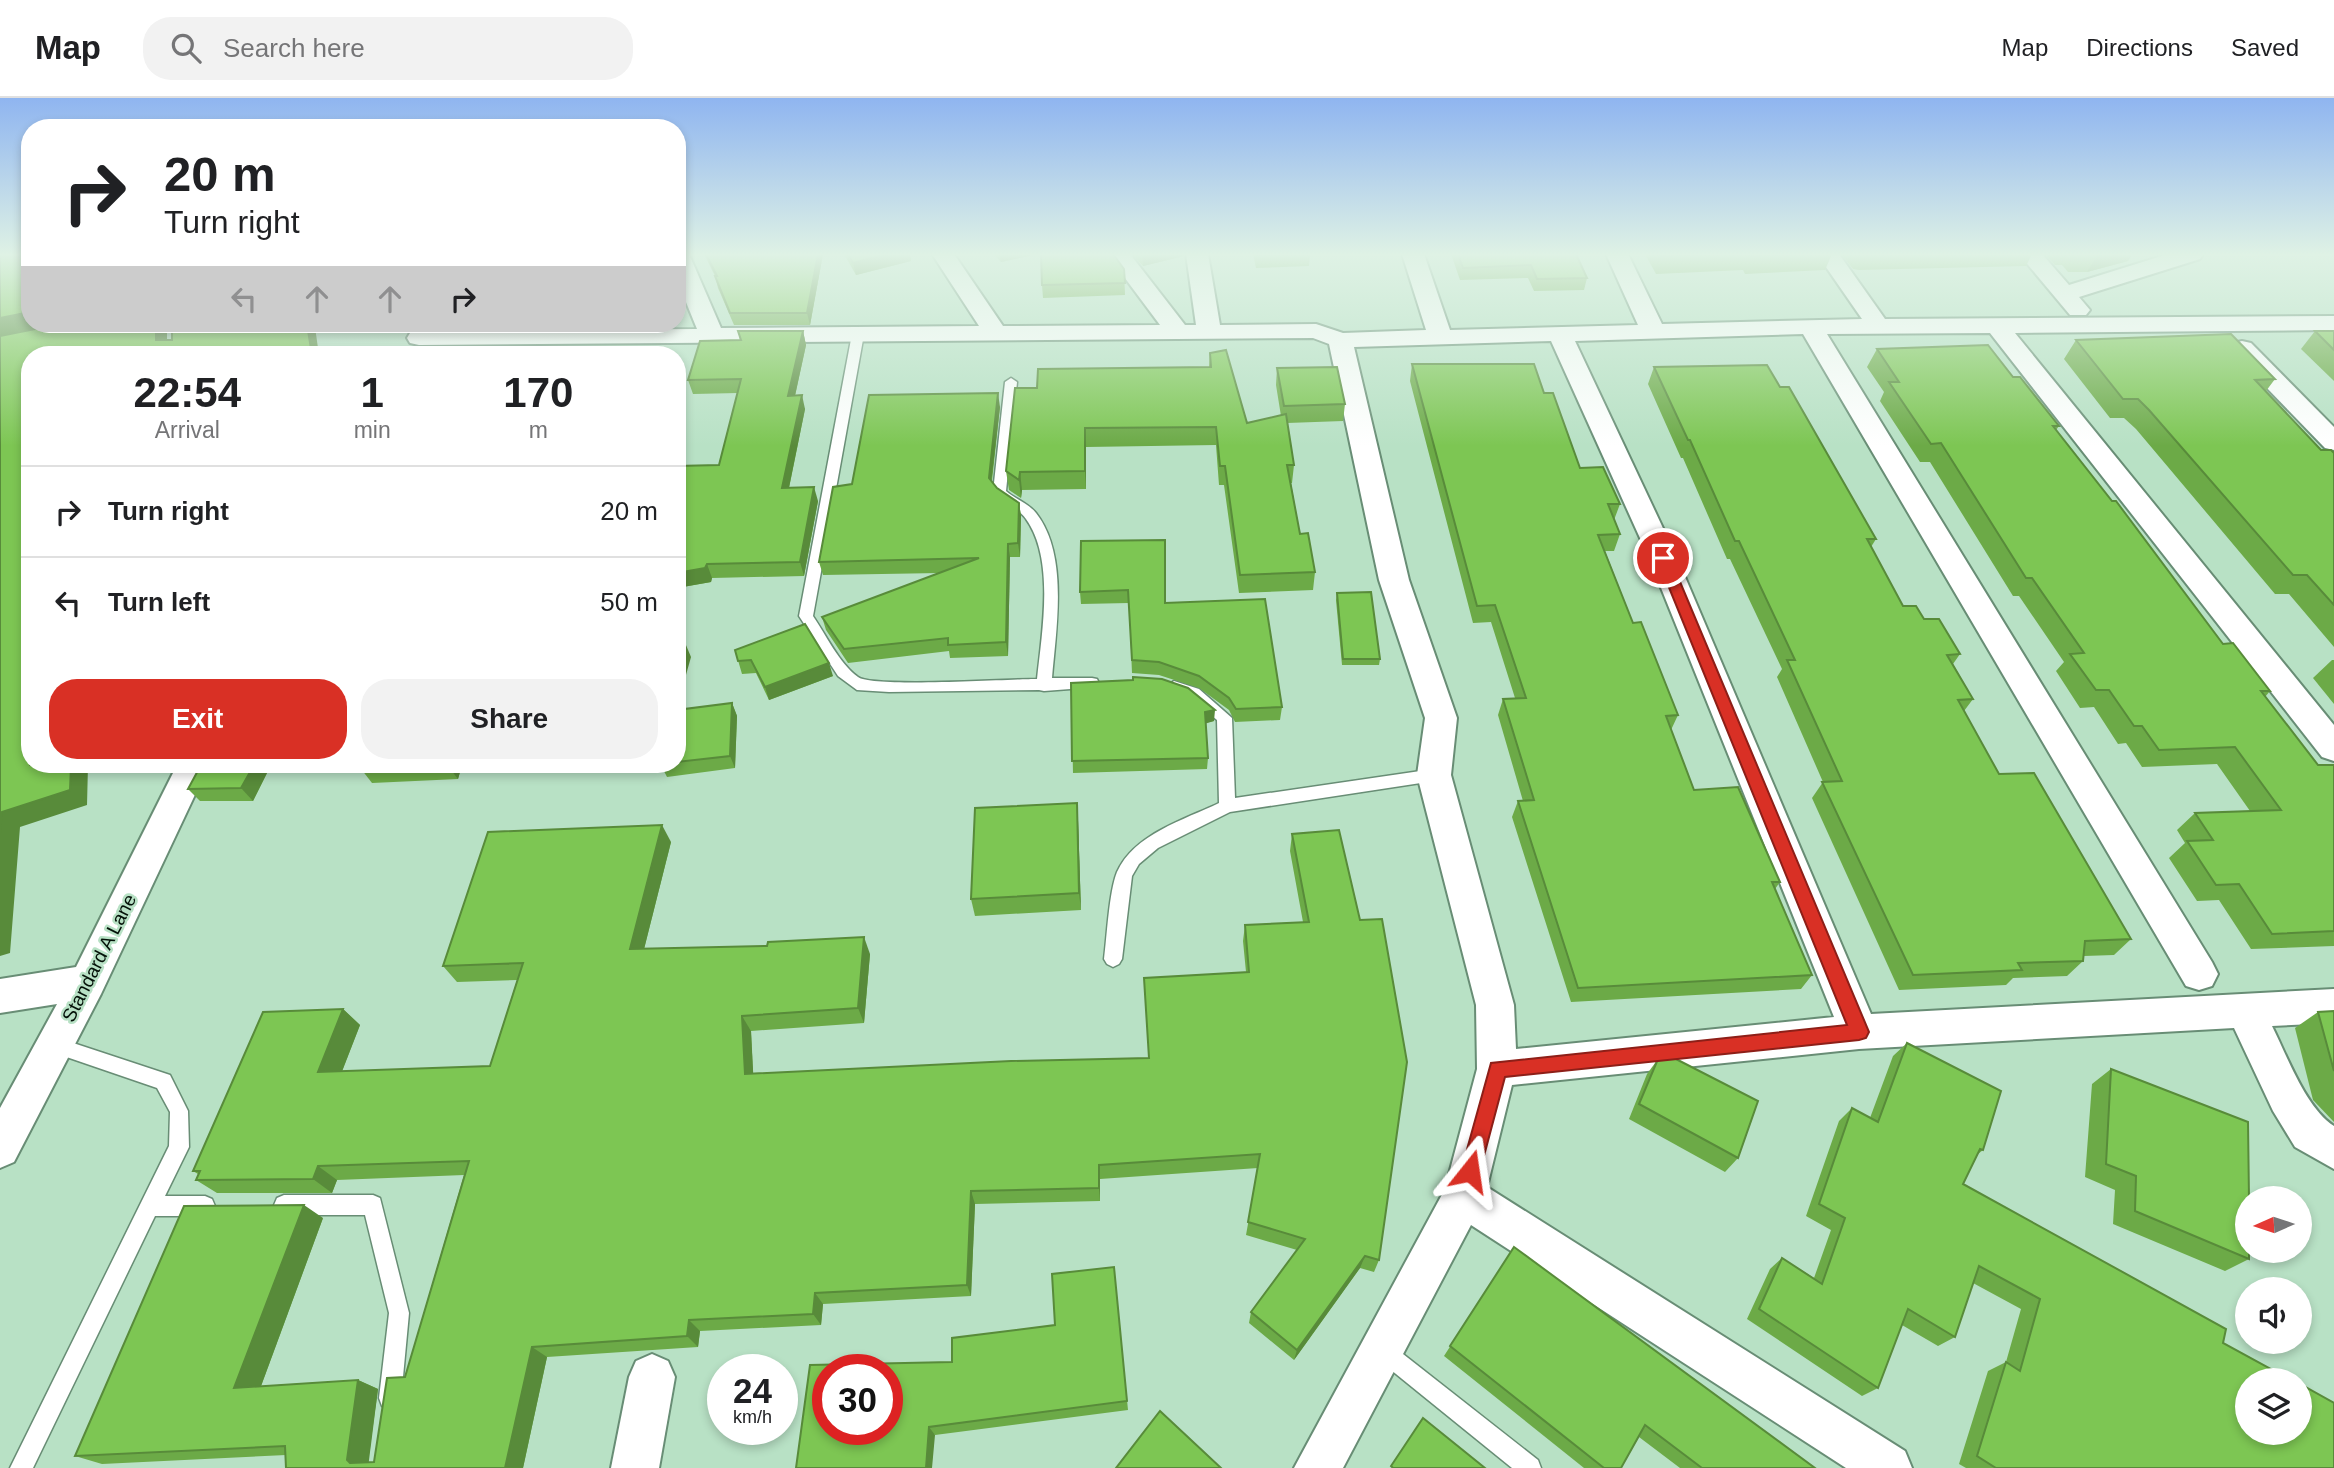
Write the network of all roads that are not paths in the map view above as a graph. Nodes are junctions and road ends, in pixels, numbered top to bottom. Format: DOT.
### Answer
graph roads {
  1 [pos="705,318"];
  2 [pos="985,318"];
  3 [pos="1167,318"];
  4 [pos="1207,318"];
  5 [pos="1434,318"];
  6 [pos="1647,318"];
  7 [pos="1872,318"];
  8 [pos="2086,318"];
  9 [pos="2334,323"];
  10 [pos="2218,324"];
  11 [pos="1996,325"];
  12 [pos="2092,325"];
  13 [pos="1878,326"];
  14 [pos="1811,327"];
  15 [pos="1178,332"];
  16 [pos="1209,332"];
  17 [pos="1654,332"];
  18 [pos="858,334"];
  19 [pos="996,334"];
  20 [pos="712,336"];
  21 [pos="1440,336"];
  22 [pos="1561,336"];
  23 [pos="416,339"];
  24 [pos="1340,340"];
  25 [pos="1012,382"];
  26 [pos="2334,442"];
  27 [pos="1104,682"];
  28 [pos="1163,683"];
  29 [pos="1044,686"];
  30 [pos="2334,748"];
  31 [pos="189,773"];
  32 [pos="1434,775"];
  33 [pos="1227,806"];
  34 [pos="1113,958"];
  35 [pos="2199,974"];
  36 [pos="88,982"];
  37 [pos="0,996"];
  38 [pos="2334,1006"];
  39 [pos="2244,1009"];
  40 [pos="1859,1032"];
  41 [pos="55,1045"];
  42 [pos="1497,1069"];
  43 [pos="0,1148"];
  44 [pos="2334,1149"];
  45 [pos="1464,1196"];
  46 [pos="262,1205"];
  47 [pos="152,1206"];
  48 [pos="221,1206"];
  49 [pos="1382,1350"];
  50 [pos="652,1377"];
  51 [pos="388,1417"];
  52 [pos="1332,1462"];
  53 [pos="21,1468"];
  54 [pos="635,1468"];
  55 [pos="1530,1468"];
  56 [pos="1888,1468"];
  1 -- 20 [label="street"];
  2 -- 19 [label="street"];
  3 -- 15 [label="street"];
  4 -- 16 [label="street"];
  5 -- 21 [label="street"];
  6 -- 17 [label="street"];
  7 -- 13 [label="street"];
  8 -- 12 [label="street"];
  9 -- 10 [label="street"];
  10 -- 12 [label="street"];
  10 -- 26 [label="street"];
  11 -- 12 [label="street"];
  11 -- 13 [label="street"];
  11 -- 30 [label="street"];
  13 -- 14 [label="street"];
  14 -- 17 [label="street"];
  14 -- 35 [label="street"];
  15 -- 16 [label="street"];
  15 -- 19 [label="street"];
  16 -- 24 [label="street"];
  17 -- 22 [label="street"];
  18 -- 19 [label="street"];
  18 -- 20 [label="street"];
  18 -- 29 [label="lane"];
  20 -- 23 [label="street"];
  21 -- 22 [label="street"];
  21 -- 24 [label="street"];
  22 -- 40 [label="street"];
  24 -- 32 [label="street"];
  25 -- 29 [label="lane"];
  27 -- 29 [label="lane"];
  28 -- 33 [label="lane"];
  31 -- 36 [label="street, Standard A Lane"];
  32 -- 33 [label="lane"];
  32 -- 42 [label="street"];
  33 -- 34 [label="lane"];
  36 -- 37 [label="street"];
  36 -- 41 [label="street, Standard A Lane"];
  38 -- 39 [label="street"];
  39 -- 40 [label="street"];
  39 -- 44 [label="street"];
  40 -- 42 [label="street"];
  41 -- 43 [label="street, Standard A Lane"];
  41 -- 47 [label="lane"];
  42 -- 45 [label="street"];
  45 -- 49 [label="street"];
  45 -- 56 [label="street"];
  46 -- 51 [label="lane"];
  47 -- 48 [label="lane"];
  47 -- 53 [label="lane"];
  49 -- 52 [label="street"];
  49 -- 55 [label="lane"];
  50 -- 54 [label="street"];
}
